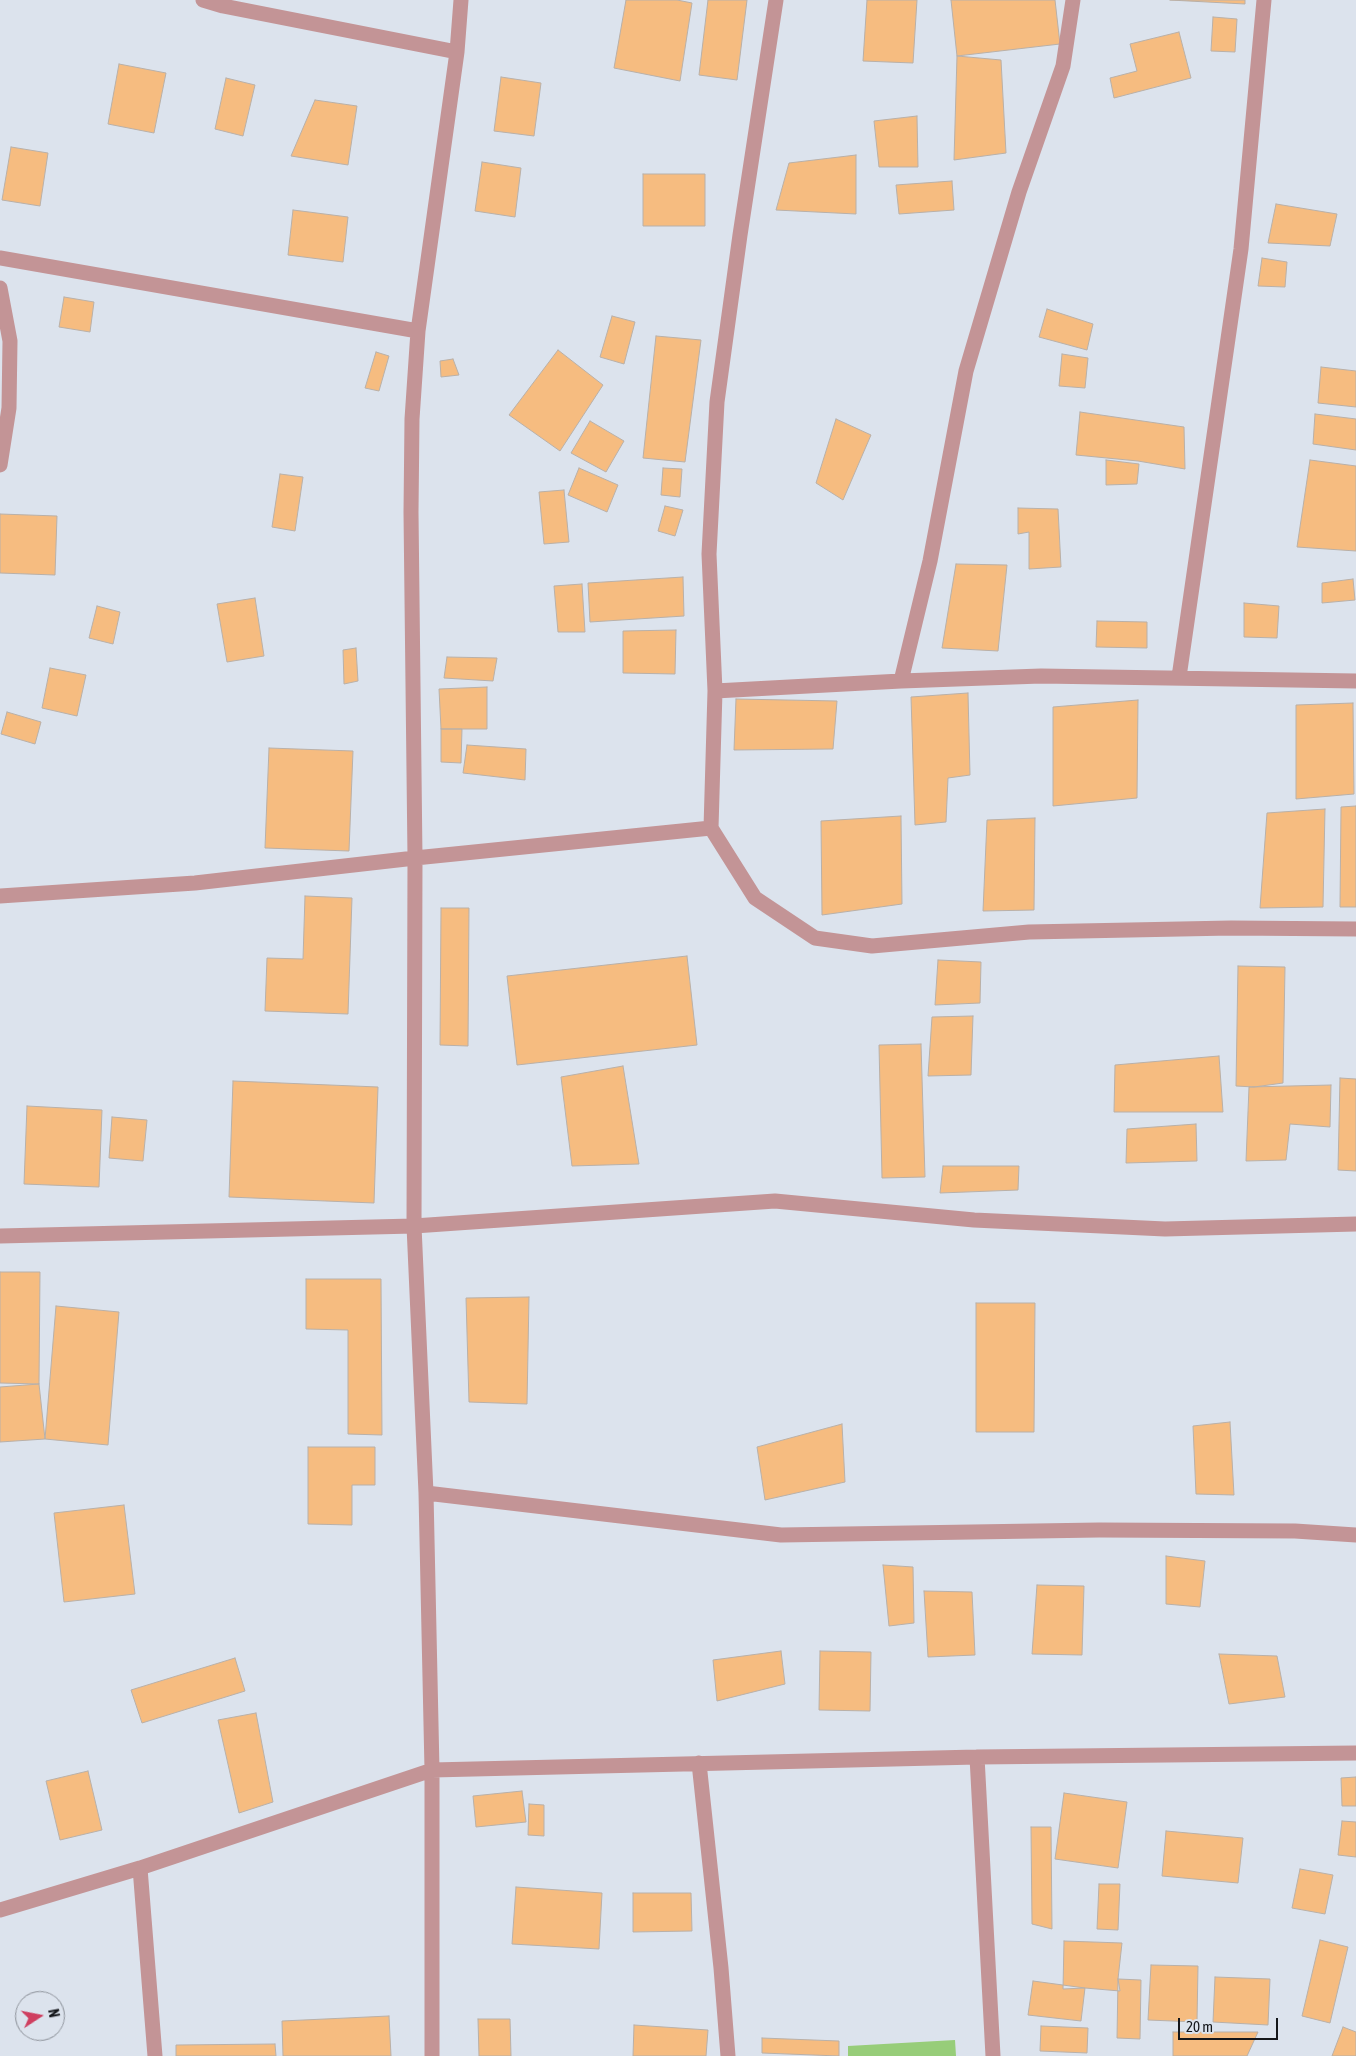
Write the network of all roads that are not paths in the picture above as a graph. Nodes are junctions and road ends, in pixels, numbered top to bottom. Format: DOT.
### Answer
graph roads {
  1 [pos="204,0"];
  2 [pos="461,0"];
  3 [pos="776,0"];
  4 [pos="1073,0"];
  5 [pos="1264,0"];
  6 [pos="223,3"];
  7 [pos="457,52"];
  8 [pos="0,258"];
  9 [pos="0,288"];
  10 [pos="418,331"];
  11 [pos="0,465"];
  12 [pos="1179,677"];
  13 [pos="900,681"];
  14 [pos="1356,681"];
  15 [pos="715,691"];
  16 [pos="711,828"];
  17 [pos="415,858"];
  18 [pos="0,896"];
  19 [pos="1356,929"];
  20 [pos="1356,1224"];
  21 [pos="414,1226"];
  22 [pos="0,1236"];
  23 [pos="426,1493"];
  24 [pos="1356,1535"];
  25 [pos="1356,1754"];
  26 [pos="977,1757"];
  27 [pos="699,1763"];
  28 [pos="432,1770"];
  29 [pos="140,1868"];
  30 [pos="0,1910"];
  31 [pos="154,2056"];
  32 [pos="432,2056"];
  33 [pos="728,2056"];
  34 [pos="993,2056"];
  1 -- 6 [label="street"];
  2 -- 7 [label="street"];
  3 -- 15 [label="street"];
  4 -- 13 [label="street"];
  5 -- 12 [label="street"];
  6 -- 7 [label="street"];
  7 -- 10 [label="street"];
  8 -- 10 [label="street"];
  9 -- 11 [label="street"];
  10 -- 17 [label="street"];
  12 -- 13 [label="street"];
  12 -- 14 [label="street"];
  13 -- 15 [label="street"];
  15 -- 16 [label="street"];
  16 -- 17 [label="street"];
  16 -- 19 [label="street"];
  17 -- 18 [label="street"];
  17 -- 21 [label="street"];
  20 -- 21 [label="street"];
  21 -- 22 [label="street"];
  21 -- 23 [label="street"];
  23 -- 24 [label="street"];
  23 -- 28 [label="street"];
  25 -- 26 [label="street"];
  26 -- 27 [label="street"];
  26 -- 34 [label="street"];
  27 -- 28 [label="street"];
  27 -- 33 [label="street"];
  28 -- 29 [label="street"];
  28 -- 32 [label="street"];
  29 -- 30 [label="street"];
  29 -- 31 [label="street"];
}
